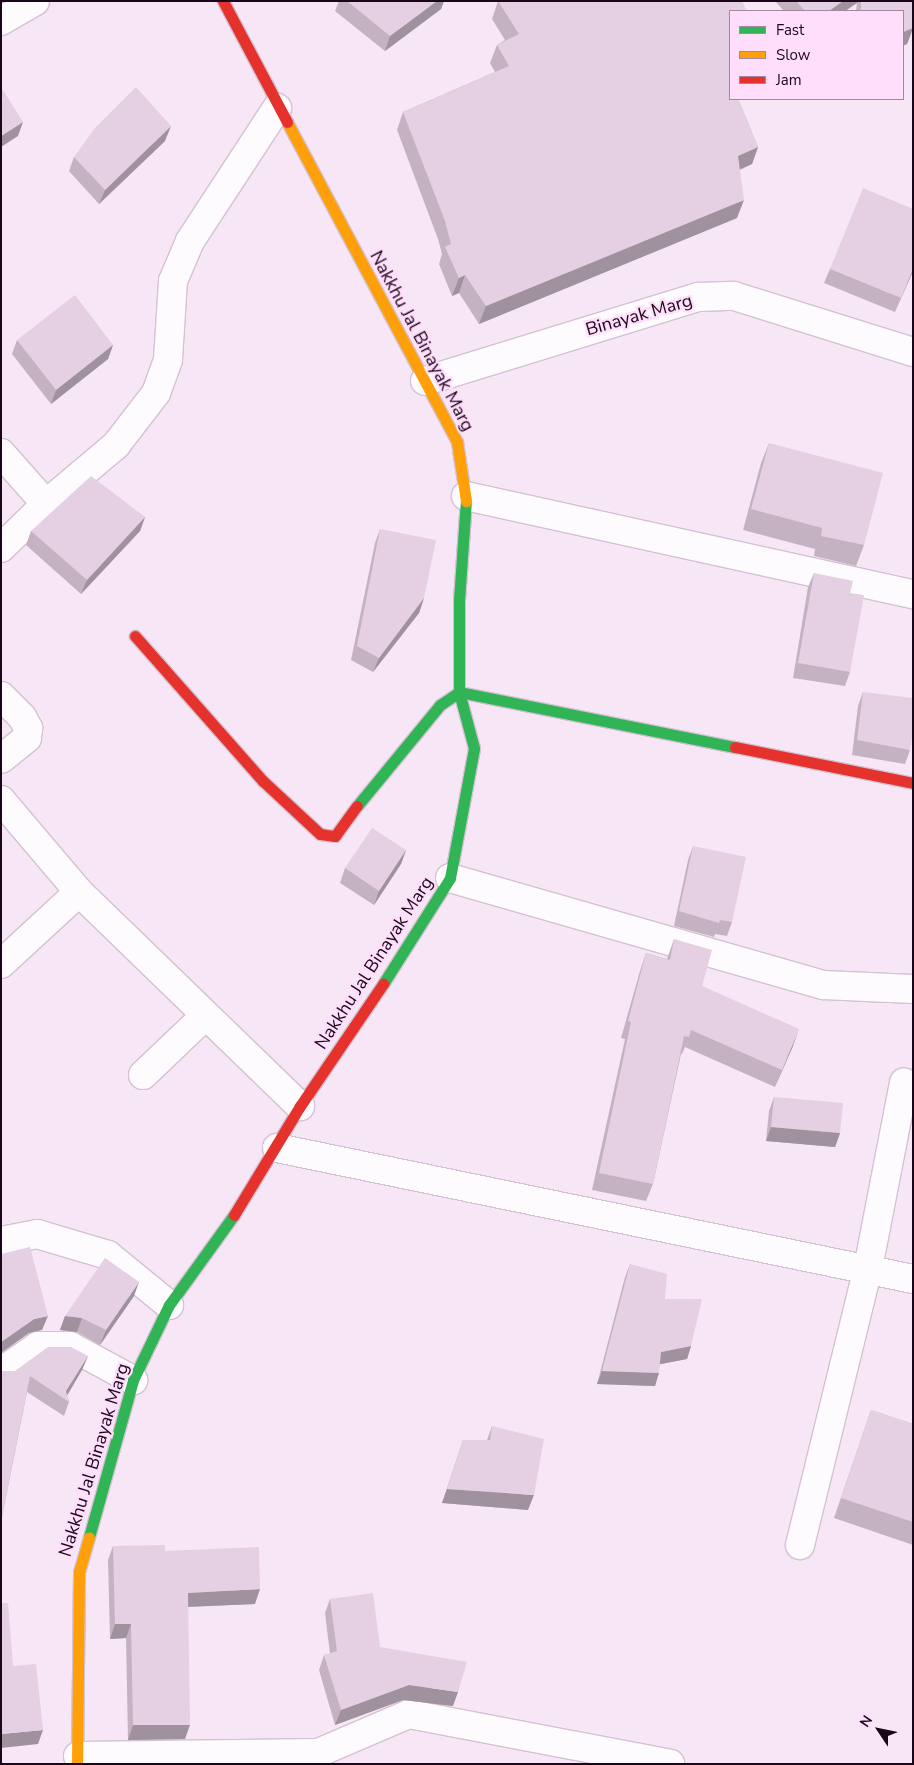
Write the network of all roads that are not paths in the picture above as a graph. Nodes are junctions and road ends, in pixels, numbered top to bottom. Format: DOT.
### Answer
graph roads {
  1 [pos="35,1"];
  2 [pos="223,1"];
  3 [pos="1,21"];
  4 [pos="277,108"];
  5 [pos="913,352"];
  6 [pos="425,381"];
  7 [pos="1,453"];
  8 [pos="466,496"];
  9 [pos="46,504"];
  10 [pos="1,548"];
  11 [pos="913,594"];
  12 [pos="135,636"];
  13 [pos="459,692"];
  14 [pos="1,696"];
  15 [pos="1,759"];
  16 [pos="913,783"];
  17 [pos="1,800"];
  18 [pos="450,878"];
  19 [pos="79,892"];
  20 [pos="1,964"];
  21 [pos="913,989"];
  22 [pos="205,1016"];
  23 [pos="143,1076"];
  24 [pos="904,1082"];
  25 [pos="300,1106"];
  26 [pos="277,1148"];
  27 [pos="1,1241"];
  28 [pos="868,1268"];
  29 [pos="913,1279"];
  30 [pos="169,1305"];
  31 [pos="1,1372"];
  32 [pos="133,1380"];
  33 [pos="800,1545"];
  34 [pos="77,1760"];
  35 [pos="670,1764"];
  1 -- 3 [label="street"];
  2 -- 4 [label="street, Nakkhu Jal Binayak Marg"];
  4 -- 6 [label="street, Nakkhu Jal Binayak Marg"];
  4 -- 9 [label="street"];
  5 -- 6 [label="street, Binayak Marg"];
  6 -- 8 [label="street, Nakkhu Jal Binayak Marg"];
  7 -- 9 [label="street"];
  8 -- 11 [label="street"];
  8 -- 13 [label="street, Nakkhu Jal Binayak Marg"];
  9 -- 10 [label="street"];
  12 -- 13 [label="street"];
  13 -- 16 [label="street"];
  13 -- 18 [label="street, Nakkhu Jal Binayak Marg"];
  14 -- 15 [label="street"];
  17 -- 19 [label="street"];
  18 -- 21 [label="street"];
  18 -- 25 [label="street, Nakkhu Jal Binayak Marg"];
  19 -- 20 [label="street"];
  19 -- 22 [label="street"];
  22 -- 23 [label="street"];
  22 -- 25 [label="street"];
  24 -- 28 [label="street"];
  25 -- 26 [label="street, Nakkhu Jal Binayak Marg"];
  26 -- 28 [label="street"];
  26 -- 30 [label="street, Nakkhu Jal Binayak Marg"];
  27 -- 30 [label="street"];
  28 -- 29 [label="street"];
  28 -- 33 [label="street"];
  30 -- 32 [label="street, Nakkhu Jal Binayak Marg"];
  31 -- 32 [label="street"];
  32 -- 34 [label="street, Nakkhu Jal Binayak Marg"];
  34 -- 35 [label="street"];
}
